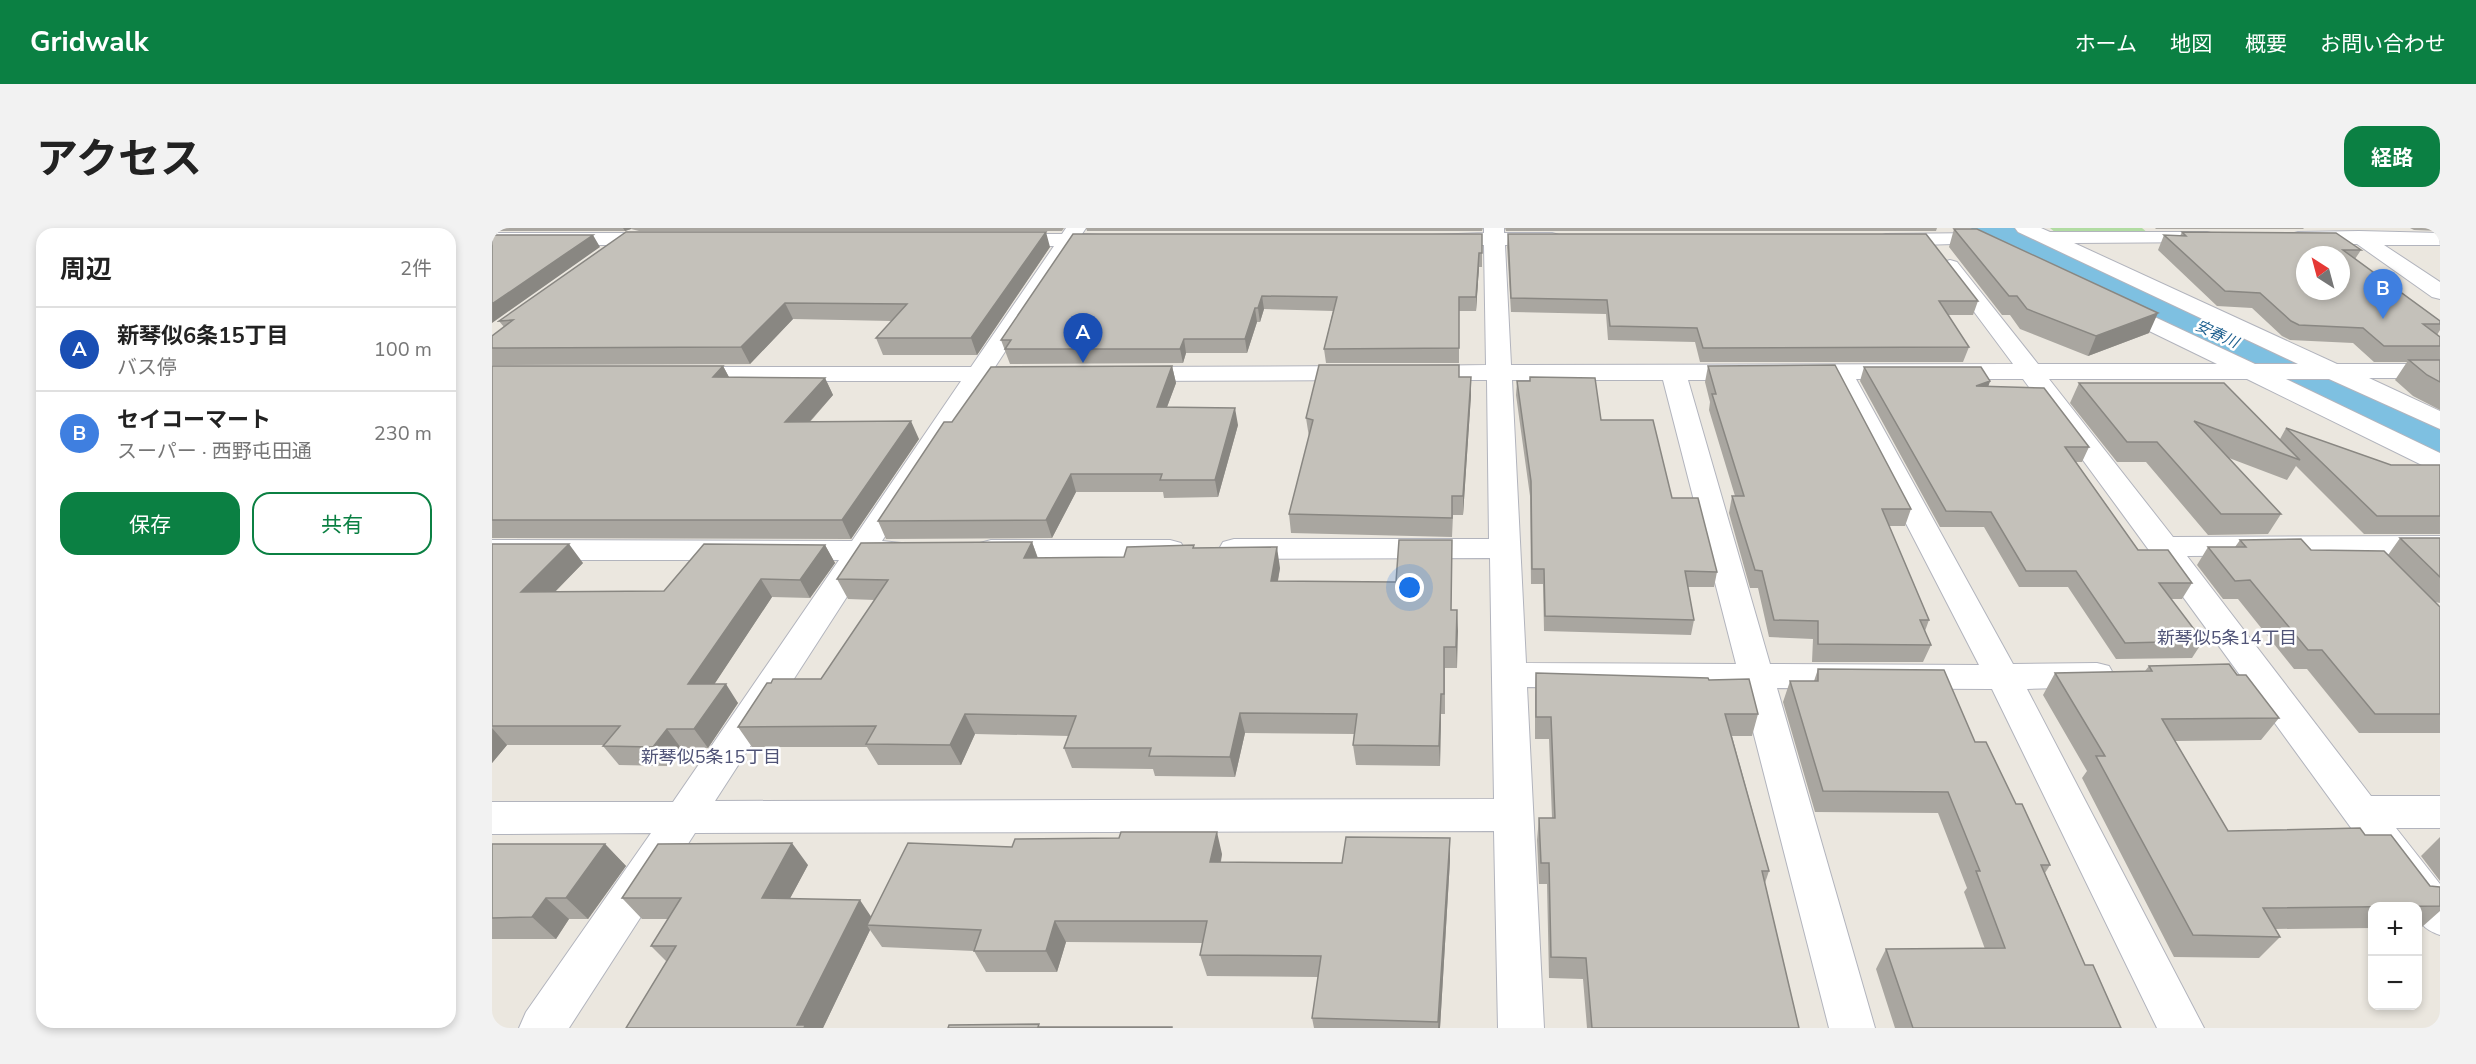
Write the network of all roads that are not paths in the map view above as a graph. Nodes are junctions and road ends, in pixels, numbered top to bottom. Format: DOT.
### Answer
graph roads {
  1 [pos="636,233"];
  2 [pos="1494,233"];
  3 [pos="2035,233"];
  4 [pos="2353,233"];
  5 [pos="1072,234"];
  6 [pos="1943,234"];
  7 [pos="2389,234"];
  8 [pos="2222,238"];
  9 [pos="2281,238"];
  10 [pos="492,239"];
  11 [pos="680,239"];
  12 [pos="1423,239"];
  13 [pos="1577,239"];
  14 [pos="2440,239"];
  15 [pos="986,240"];
  16 [pos="1139,240"];
  17 [pos="1872,240"];
  18 [pos="1990,244"];
  19 [pos="2423,256"];
  20 [pos="599,260"];
  21 [pos="2440,292"];
  22 [pos="2095,296"];
  23 [pos="2257,371"];
  24 [pos="2322,371"];
  25 [pos="2440,371"];
  26 [pos="1840,372"];
  27 [pos="2029,372"];
  28 [pos="1499,373"];
  29 [pos="1674,373"];
  30 [pos="658,374"];
  31 [pos="977,374"];
  32 [pos="1048,374"];
  33 [pos="1108,374"];
  34 [pos="2440,421"];
  35 [pos="2440,463"];
  36 [pos="2440,545"];
  37 [pos="2164,547"];
  38 [pos="1505,548"];
  39 [pos="492,550"];
  40 [pos="968,550"];
  41 [pos="860,551"];
  42 [pos="932,551"];
  43 [pos="2254,671"];
  44 [pos="2218,672"];
  45 [pos="2123,674"];
  46 [pos="1509,675"];
  47 [pos="1756,676"];
  48 [pos="2003,677"];
  49 [pos="2363,812"];
  50 [pos="2440,812"];
  51 [pos="1514,815"];
  52 [pos="492,818"];
  53 [pos="684,818"];
  54 [pos="2440,916"];
  55 [pos="542,1028"];
  56 [pos="1521,1028"];
  57 [pos="1852,1028"];
  58 [pos="2181,1028"];
  1 -- 10 [label="street"];
  1 -- 11 [label="street"];
  1 -- 20 [label="street"];
  2 -- 12 [label="street"];
  2 -- 13 [label="street"];
  2 -- 28 [label="street"];
  3 -- 8 [label="street"];
  3 -- 24 [label="street"];
  4 -- 7 [label="street"];
  4 -- 9 [label="street"];
  4 -- 21 [label="street"];
  5 -- 15 [label="street"];
  5 -- 16 [label="street"];
  5 -- 31 [label="street"];
  6 -- 17 [label="street"];
  6 -- 18 [label="street"];
  6 -- 27 [label="street"];
  7 -- 14 [label="street"];
  7 -- 19 [label="street"];
  22 -- 23 [label="street"];
  23 -- 24 [label="street"];
  23 -- 27 [label="street"];
  23 -- 35 [label="street"];
  24 -- 25 [label="street"];
  24 -- 34 [label="street"];
  26 -- 27 [label="street"];
  26 -- 29 [label="street"];
  26 -- 48 [label="street"];
  27 -- 37 [label="street"];
  28 -- 29 [label="street"];
  28 -- 33 [label="street"];
  28 -- 38 [label="street"];
  29 -- 47 [label="street"];
  30 -- 31 [label="street"];
  31 -- 32 [label="street"];
  31 -- 41 [label="street"];
  36 -- 37 [label="street"];
  37 -- 43 [label="street"];
  38 -- 40 [label="street"];
  38 -- 46 [label="street"];
  39 -- 41 [label="street"];
  41 -- 42 [label="street"];
  41 -- 53 [label="street"];
  43 -- 44 [label="street"];
  43 -- 49 [label="street"];
  45 -- 48 [label="street"];
  46 -- 47 [label="street"];
  46 -- 51 [label="street"];
  47 -- 48 [label="street"];
  47 -- 57 [label="street"];
  48 -- 58 [label="street"];
  49 -- 50 [label="street"];
  49 -- 54 [label="street"];
  51 -- 53 [label="street"];
  51 -- 56 [label="street"];
  52 -- 53 [label="street"];
  53 -- 55 [label="street"];
}
